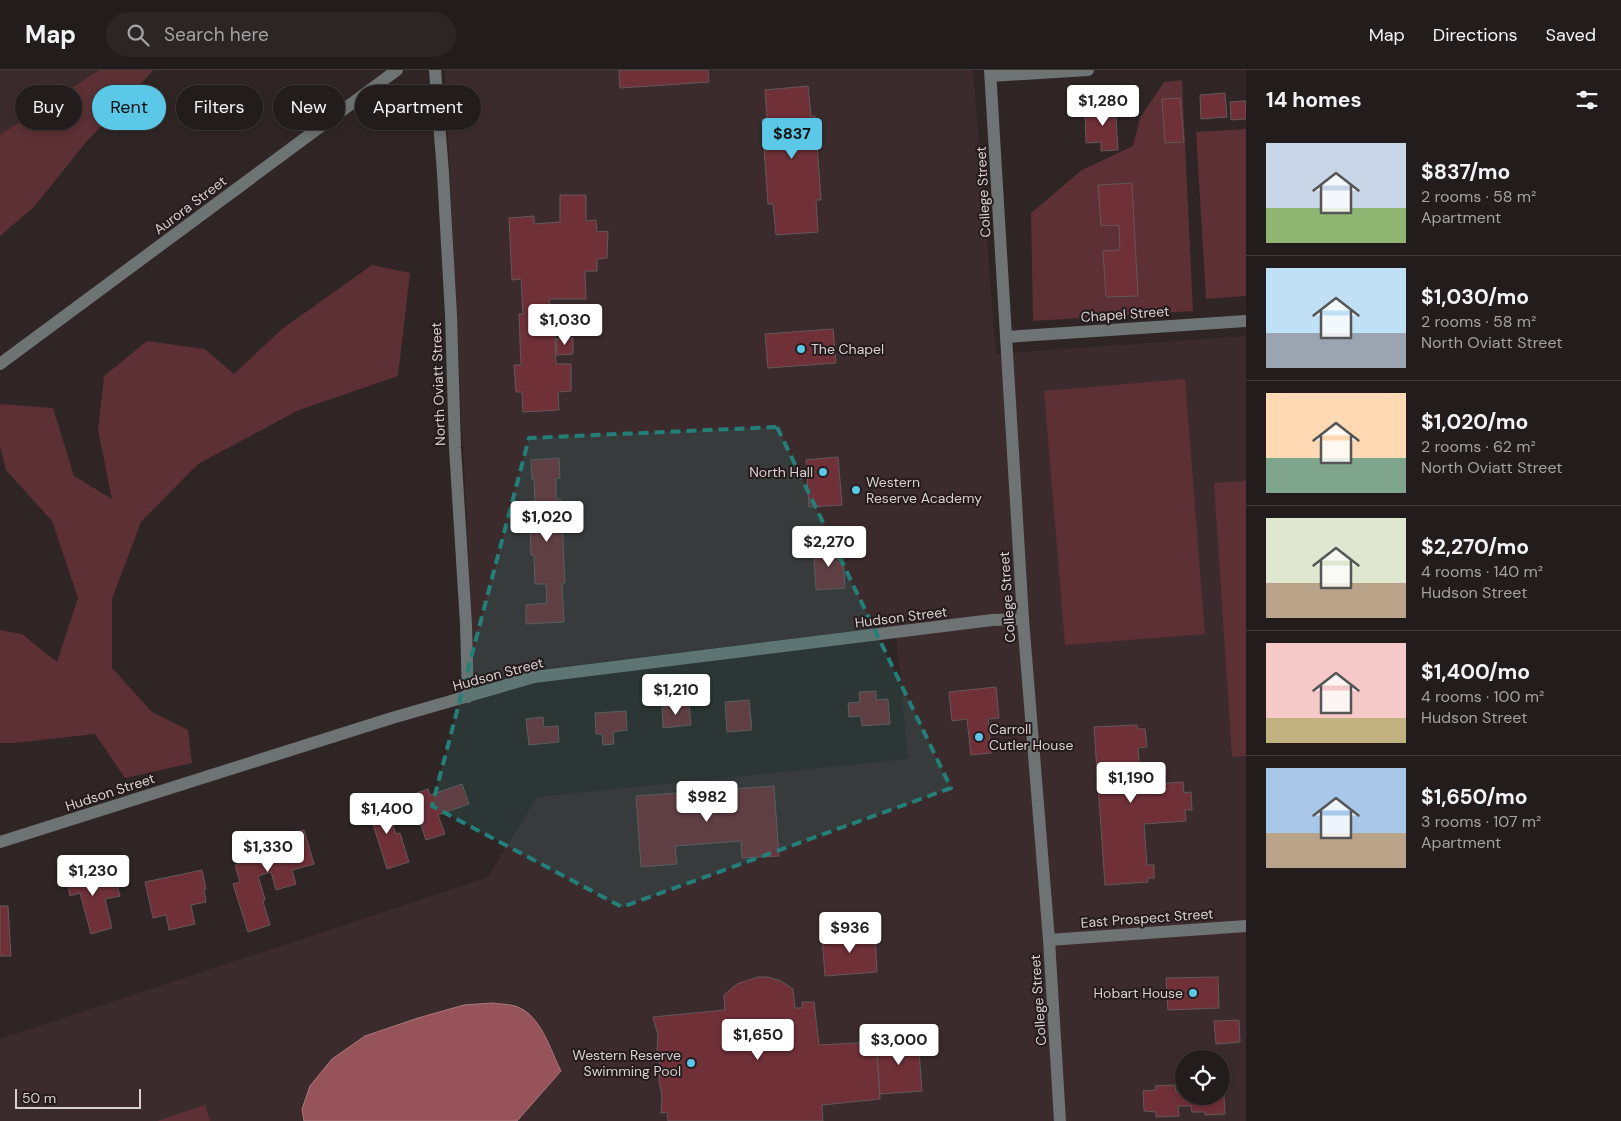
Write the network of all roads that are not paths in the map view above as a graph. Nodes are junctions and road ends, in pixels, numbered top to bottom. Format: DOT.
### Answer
graph roads {
  1 [pos="397,70"];
  2 [pos="436,70"];
  3 [pos="1088,70"];
  4 [pos="990,73"];
  5 [pos="1246,321"];
  6 [pos="1006,337"];
  7 [pos="0,364"];
  8 [pos="1022,618"];
  9 [pos="468,697"];
  10 [pos="0,842"];
  11 [pos="1246,926"];
  12 [pos="1049,940"];
  13 [pos="1060,1121"];
  1 -- 7 [label="street, Aurora Street"];
  2 -- 9 [label="street, North Oviatt Street"];
  3 -- 4 [label="street"];
  4 -- 6 [label="street, College Street"];
  5 -- 6 [label="street, Chapel Street"];
  6 -- 8 [label="street, College Street"];
  8 -- 9 [label="street, Hudson Street"];
  8 -- 12 [label="street, College Street"];
  9 -- 10 [label="street, Hudson Street"];
  11 -- 12 [label="street, East Prospect Street"];
  12 -- 13 [label="street, College Street"];
}
